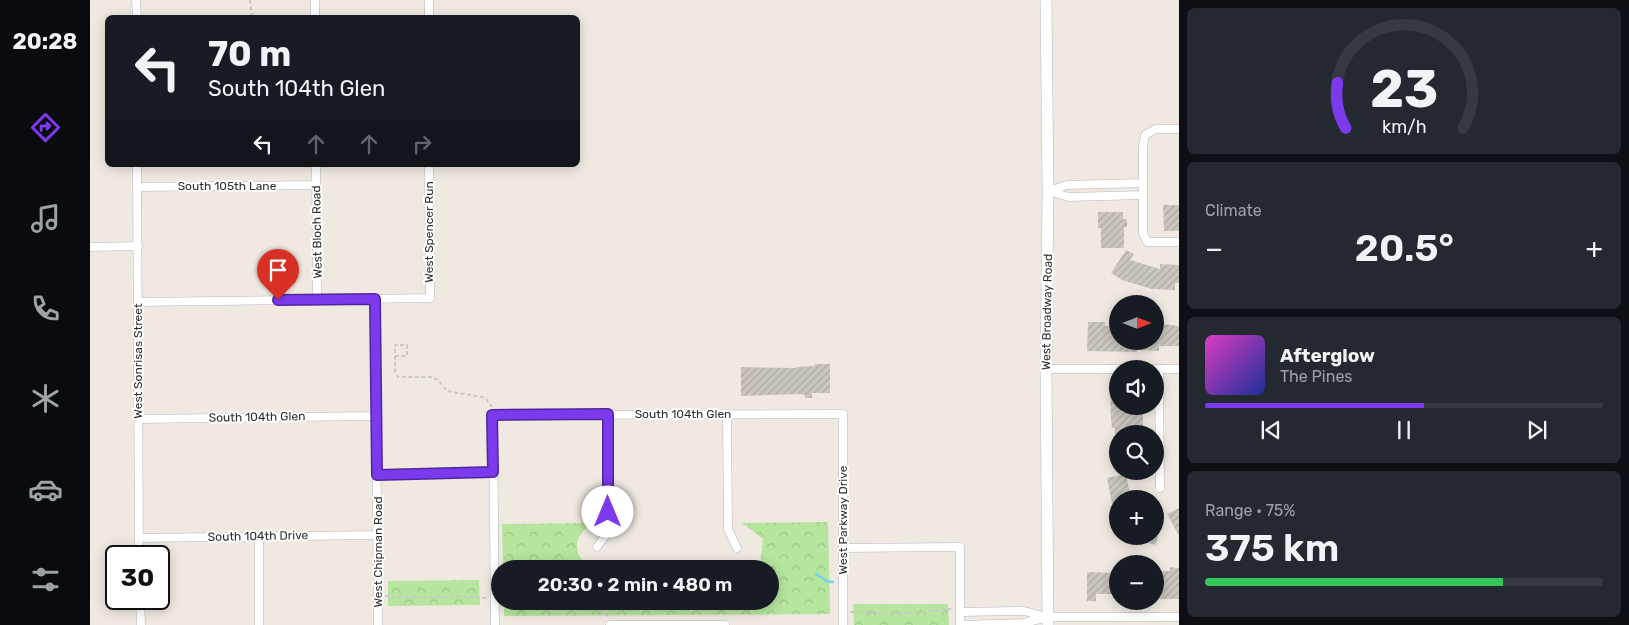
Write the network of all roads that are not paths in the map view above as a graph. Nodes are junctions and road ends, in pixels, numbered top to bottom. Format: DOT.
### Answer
graph roads {
  1 [pos="136,0"];
  2 [pos="315,0"];
  3 [pos="429,0"];
  4 [pos="1046,0"];
  5 [pos="136,15"];
  6 [pos="315,15"];
  7 [pos="429,15"];
  8 [pos="1179,129"];
  9 [pos="137,167"];
  10 [pos="316,167"];
  11 [pos="429,167"];
  12 [pos="1143,183"];
  13 [pos="316,185"];
  14 [pos="137,187"];
  15 [pos="1048,191"];
  16 [pos="1143,195"];
  17 [pos="1179,242"];
  18 [pos="138,246"];
  19 [pos="90,247"];
  20 [pos="375,299"];
  21 [pos="318,300"];
  22 [pos="138,302"];
  23 [pos="1179,368"];
  24 [pos="1046,369"];
  25 [pos="1109,369"];
  26 [pos="1164,369"];
  27 [pos="608,414"];
  28 [pos="842,414"];
  29 [pos="727,415"];
  30 [pos="1159,415"];
  31 [pos="376,416"];
  32 [pos="138,419"];
  33 [pos="493,472"];
  34 [pos="377,475"];
  35 [pos="1160,488"];
  36 [pos="378,534"];
  37 [pos="259,536"];
  38 [pos="139,538"];
  39 [pos="139,545"];
  40 [pos="596,547"];
  41 [pos="737,548"];
  42 [pos="843,548"];
  43 [pos="140,610"];
  44 [pos="960,612"];
  45 [pos="1179,617"];
  46 [pos="1048,621"];
  47 [pos="141,625"];
  48 [pos="259,625"];
  49 [pos="378,625"];
  50 [pos="495,625"];
  51 [pos="610,625"];
  52 [pos="725,625"];
  53 [pos="843,625"];
  54 [pos="960,625"];
  1 -- 5 [label="street"];
  2 -- 6 [label="street"];
  3 -- 7 [label="street"];
  4 -- 15 [label="main road, West Broadway Road"];
  8 -- 12 [label="street"];
  9 -- 14 [label="street, West Sonrisas Street"];
  10 -- 13 [label="street, West Bloch Road"];
  11 -- 20 [label="street, West Spencer Run"];
  12 -- 15 [label="street"];
  12 -- 16 [label="street"];
  13 -- 14 [label="street, South 105th Lane"];
  13 -- 21 [label="street, West Bloch Road"];
  14 -- 18 [label="street, West Sonrisas Street"];
  15 -- 16 [label="street"];
  15 -- 24 [label="main road, West Broadway Road"];
  16 -- 17 [label="street"];
  18 -- 19 [label="street"];
  18 -- 22 [label="street, West Sonrisas Street"];
  20 -- 21 [label="street"];
  20 -- 31 [label="street, West Chipman Road"];
  21 -- 22 [label="street"];
  22 -- 32 [label="street, West Sonrisas Street"];
  23 -- 26 [label="street"];
  24 -- 25 [label="street"];
  24 -- 46 [label="main road, West Broadway Road"];
  27 -- 29 [label="street, South 104th Glen"];
  27 -- 33 [label="street, South 104th Glen"];
  27 -- 40 [label="street"];
  28 -- 29 [label="street, South 104th Glen"];
  28 -- 42 [label="street, West Parkway Drive"];
  29 -- 41 [label="street"];
  30 -- 35 [label="street"];
  31 -- 32 [label="street, South 104th Glen"];
  31 -- 34 [label="street, West Chipman Road"];
  32 -- 38 [label="street, West Sonrisas Street"];
  33 -- 34 [label="street"];
  33 -- 50 [label="street"];
  34 -- 36 [label="street, West Chipman Road"];
  36 -- 37 [label="street, South 104th Drive"];
  36 -- 49 [label="street, West Chipman Road"];
  37 -- 38 [label="street, South 104th Drive"];
  37 -- 48 [label="street"];
  38 -- 39 [label="street, West Sonrisas Street"];
  42 -- 44 [label="street"];
  42 -- 53 [label="street, West Parkway Drive"];
  43 -- 47 [label="street"];
  44 -- 46 [label="street"];
  44 -- 54 [label="street"];
  45 -- 46 [label="street"];
  46 -- 54 [label="street"];
  51 -- 52 [label="street"];
}
